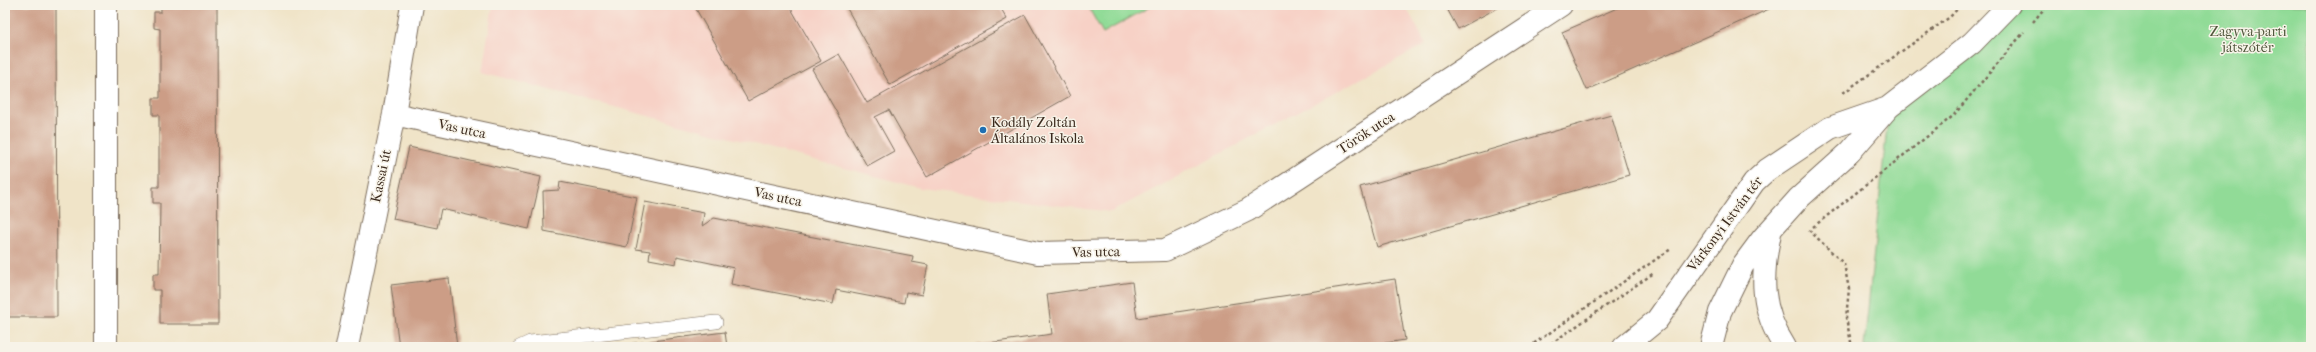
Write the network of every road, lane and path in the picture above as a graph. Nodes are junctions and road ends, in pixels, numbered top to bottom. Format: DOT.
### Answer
graph roads {
  1 [pos="106,5"];
  2 [pos="412,5"];
  3 [pos="1561,5"];
  4 [pos="1961,5"];
  5 [pos="2009,5"];
  6 [pos="2048,5"];
  7 [pos="1842,93"];
  8 [pos="1889,107"];
  9 [pos="394,114"];
  10 [pos="1771,229"];
  11 [pos="1165,250"];
  12 [pos="1663,261"];
  13 [pos="1659,267"];
  14 [pos="716,322"];
  15 [pos="106,347"];
  16 [pos="347,347"];
  17 [pos="519,347"];
  18 [pos="1529,347"];
  19 [pos="1546,347"];
  20 [pos="1624,347"];
  21 [pos="1711,347"];
  22 [pos="1785,347"];
  23 [pos="1852,347"];
  1 -- 15 [label="street"];
  2 -- 9 [label="street, Kassai út"];
  3 -- 11 [label="street, Török utca"];
  4 -- 7 [label="path"];
  5 -- 8 [label="street, Várkonyi István tér"];
  6 -- 23 [label="path"];
  8 -- 10 [label="street, Várkonyi István tér"];
  8 -- 20 [label="street, Várkonyi István tér"];
  9 -- 11 [label="street, Vas utca"];
  9 -- 16 [label="street, Kassai út"];
  10 -- 21 [label="street, Várkonyi István tér"];
  10 -- 22 [label="street"];
  12 -- 18 [label="path"];
  13 -- 19 [label="path"];
  14 -- 17 [label="lane"];
}
